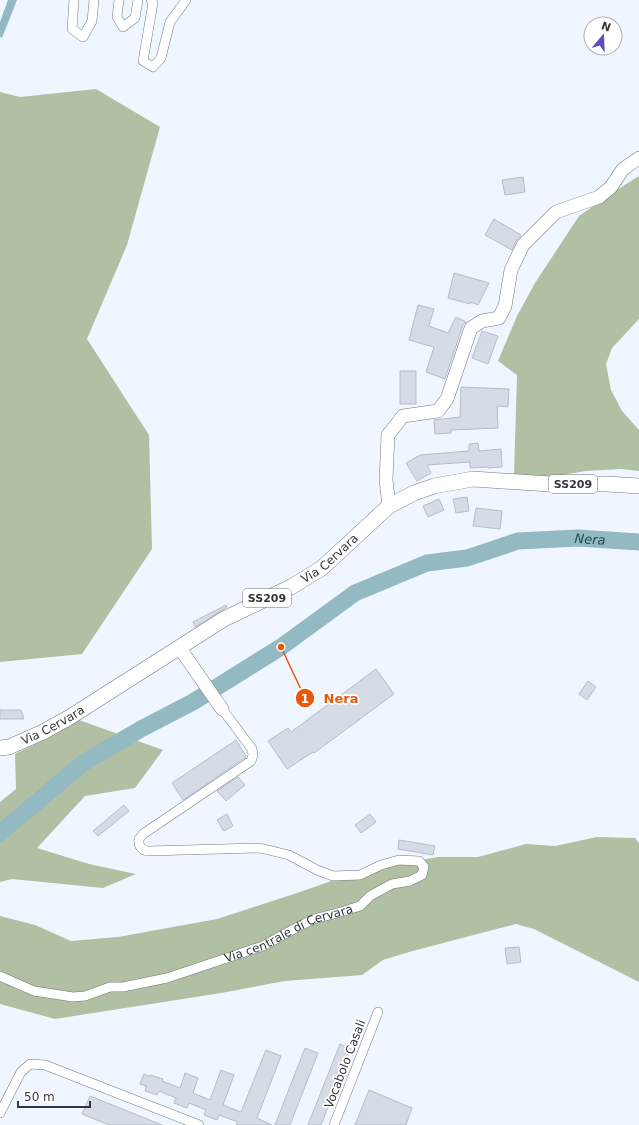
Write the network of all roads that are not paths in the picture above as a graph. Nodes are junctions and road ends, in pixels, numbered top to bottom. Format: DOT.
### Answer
graph roads {
  1 [pos="74,0"];
  2 [pos="94,0"];
  3 [pos="119,0"];
  4 [pos="138,0"];
  5 [pos="151,0"];
  6 [pos="186,0"];
  7 [pos="639,158"];
  8 [pos="639,486"];
  9 [pos="389,506"];
  10 [pos="179,647"];
  11 [pos="222,709"];
  12 [pos="0,748"];
  13 [pos="0,976"];
  14 [pos="378,1012"];
  15 [pos="0,1113"];
  16 [pos="199,1125"];
  17 [pos="334,1125"];
  1 -- 2 [label="street"];
  3 -- 4 [label="street"];
  5 -- 6 [label="street"];
  7 -- 9 [label="street"];
  8 -- 9 [label="main road, Via Cervara / SS209"];
  9 -- 10 [label="main road, Via Cervara / SS209"];
  10 -- 11 [label="street, Via centrale di Cervara"];
  10 -- 12 [label="main road, Via Cervara / SS209"];
  11 -- 13 [label="street, Via centrale di Cervara"];
  14 -- 17 [label="street, Vocabolo Casali"];
  15 -- 16 [label="street"];
}
